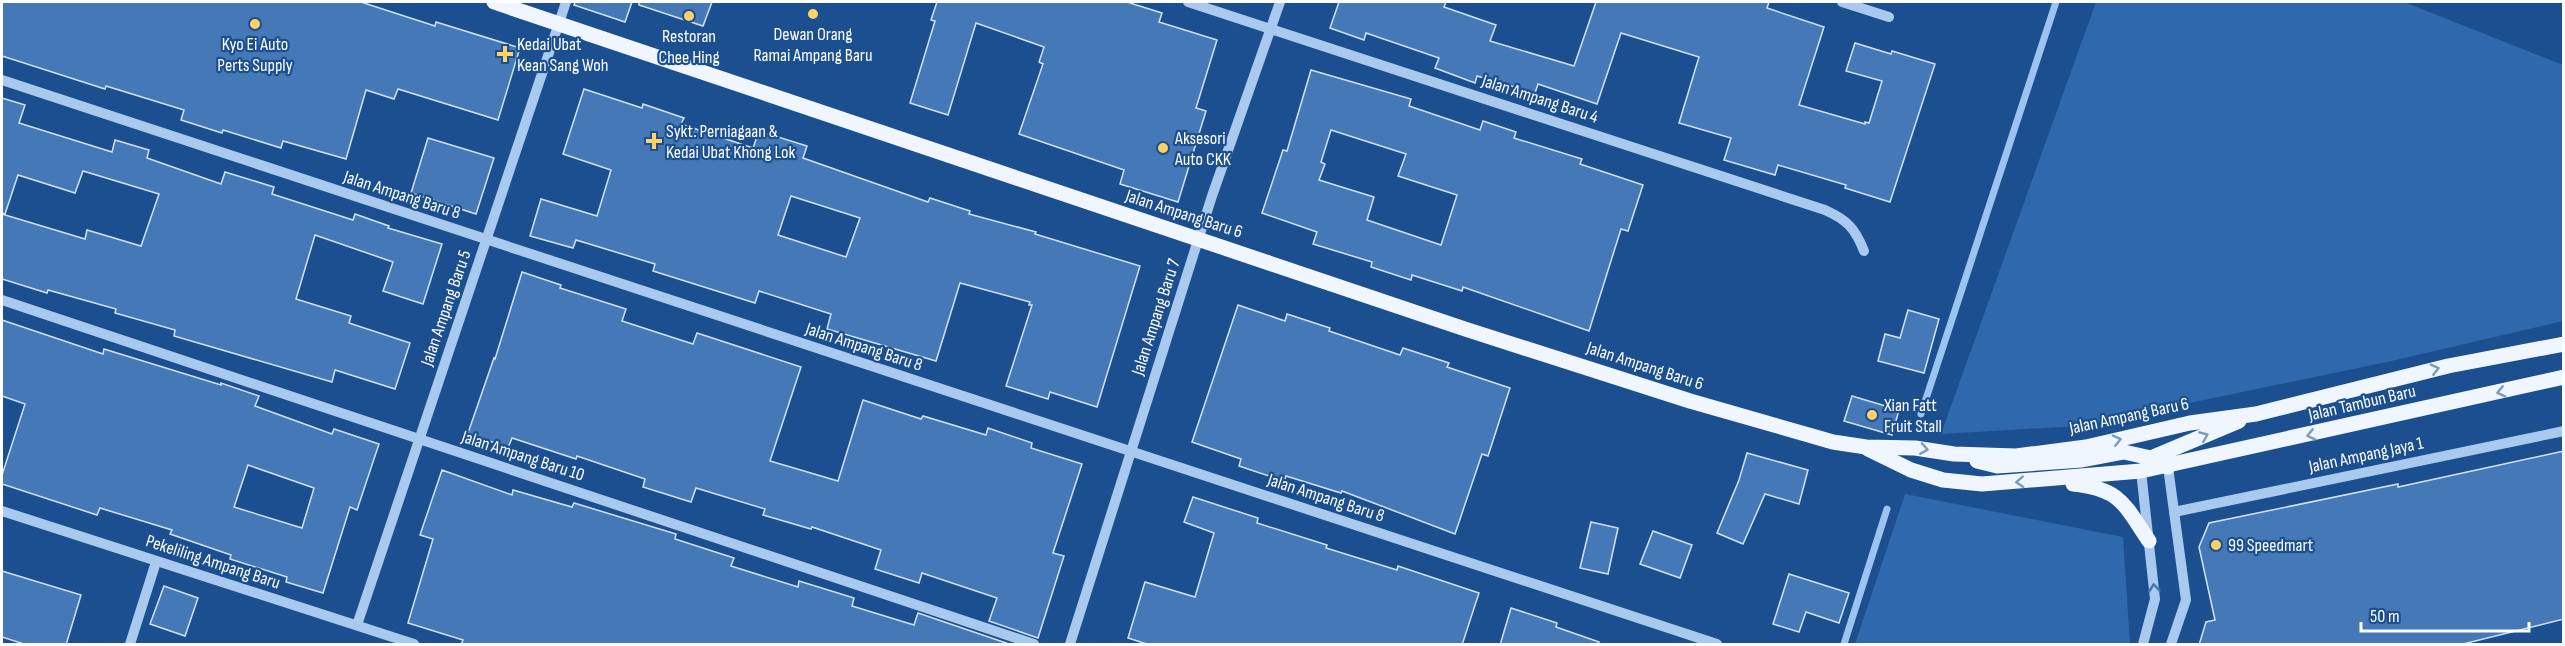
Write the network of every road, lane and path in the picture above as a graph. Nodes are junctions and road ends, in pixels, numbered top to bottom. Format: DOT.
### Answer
graph roads {
  1 [pos="494,2"];
  2 [pos="566,2"];
  3 [pos="1188,2"];
  4 [pos="1280,2"];
  5 [pos="1842,2"];
  6 [pos="1889,17"];
  7 [pos="559,23"];
  8 [pos="1271,29"];
  9 [pos="2,80"];
  10 [pos="1198,239"];
  11 [pos="486,240"];
  12 [pos="1864,251"];
  13 [pos="2,300"];
  14 [pos="2564,344"];
  15 [pos="2562,378"];
  16 [pos="2256,414"];
  17 [pos="2564,431"];
  18 [pos="419,439"];
  19 [pos="1866,447"];
  20 [pos="1131,452"];
  21 [pos="1954,454"];
  22 [pos="2151,458"];
  23 [pos="2168,466"];
  24 [pos="2142,471"];
  25 [pos="2045,480"];
  26 [pos="2,511"];
  27 [pos="2174,512"];
  28 [pos="2149,542"];
  29 [pos="156,562"];
  30 [pos="357,625"];
  31 [pos="130,645"];
  32 [pos="414,645"];
  33 [pos="1034,645"];
  34 [pos="1070,645"];
  35 [pos="1716,645"];
  36 [pos="2142,645"];
  37 [pos="2171,645"];
  1 -- 7 [label="main road, Jalan Ampang Baru 6"];
  2 -- 7 [label="street, Jalan Ampang Baru 5"];
  3 -- 8 [label="street, Jalan Ampang Baru 4"];
  4 -- 8 [label="street, Jalan Ampang Baru 7"];
  5 -- 6 [label="street"];
  7 -- 10 [label="main road, Jalan Ampang Baru 6"];
  7 -- 11 [label="street, Jalan Ampang Baru 5"];
  8 -- 10 [label="street, Jalan Ampang Baru 7"];
  8 -- 12 [label="street, Jalan Ampang Baru 4"];
  9 -- 11 [label="street, Jalan Ampang Baru 8"];
  10 -- 19 [label="main road, Jalan Ampang Baru 6"];
  10 -- 20 [label="street, Jalan Ampang Baru 7"];
  11 -- 18 [label="street, Jalan Ampang Baru 5"];
  11 -- 20 [label="street, Jalan Ampang Baru 8"];
  13 -- 18 [label="street, Jalan Ampang Baru 10"];
  16 -- 14 [label="main road, Jalan Tambun Baru, one-way"];
  15 -- 23 [label="main road, Jalan Tambun Baru, one-way"];
  21 -- 16 [label="main road, Jalan Ampang Baru 6, one-way"];
  22 -- 16 [label="main road, one-way"];
  17 -- 27 [label="street, Jalan Ampang Jaya 1"];
  18 -- 30 [label="street, Jalan Ampang Baru 5"];
  18 -- 33 [label="street, Jalan Ampang Baru 10"];
  19 -- 21 [label="main road, Jalan Ampang Baru 6, one-way"];
  25 -- 19 [label="main road, Jalan Ampang Baru 6, one-way"];
  20 -- 34 [label="street, Jalan Ampang Baru 7"];
  20 -- 35 [label="street, Jalan Ampang Baru 8"];
  21 -- 22 [label="main road"];
  22 -- 23 [label="main road"];
  22 -- 24 [label="main road"];
  23 -- 24 [label="main road, Jalan Tambun Baru"];
  23 -- 27 [label="street"];
  24 -- 25 [label="main road, Jalan Ampang Baru 6"];
  24 -- 28 [label="street"];
  25 -- 28 [label="main road"];
  26 -- 29 [label="street, Pekeliling Ampang Baru"];
  27 -- 37 [label="street"];
  36 -- 28 [label="street, one-way"];
  29 -- 30 [label="street, Pekeliling Ampang Baru"];
  29 -- 31 [label="street"];
  30 -- 32 [label="street, Pekeliling Ampang Baru"];
}
